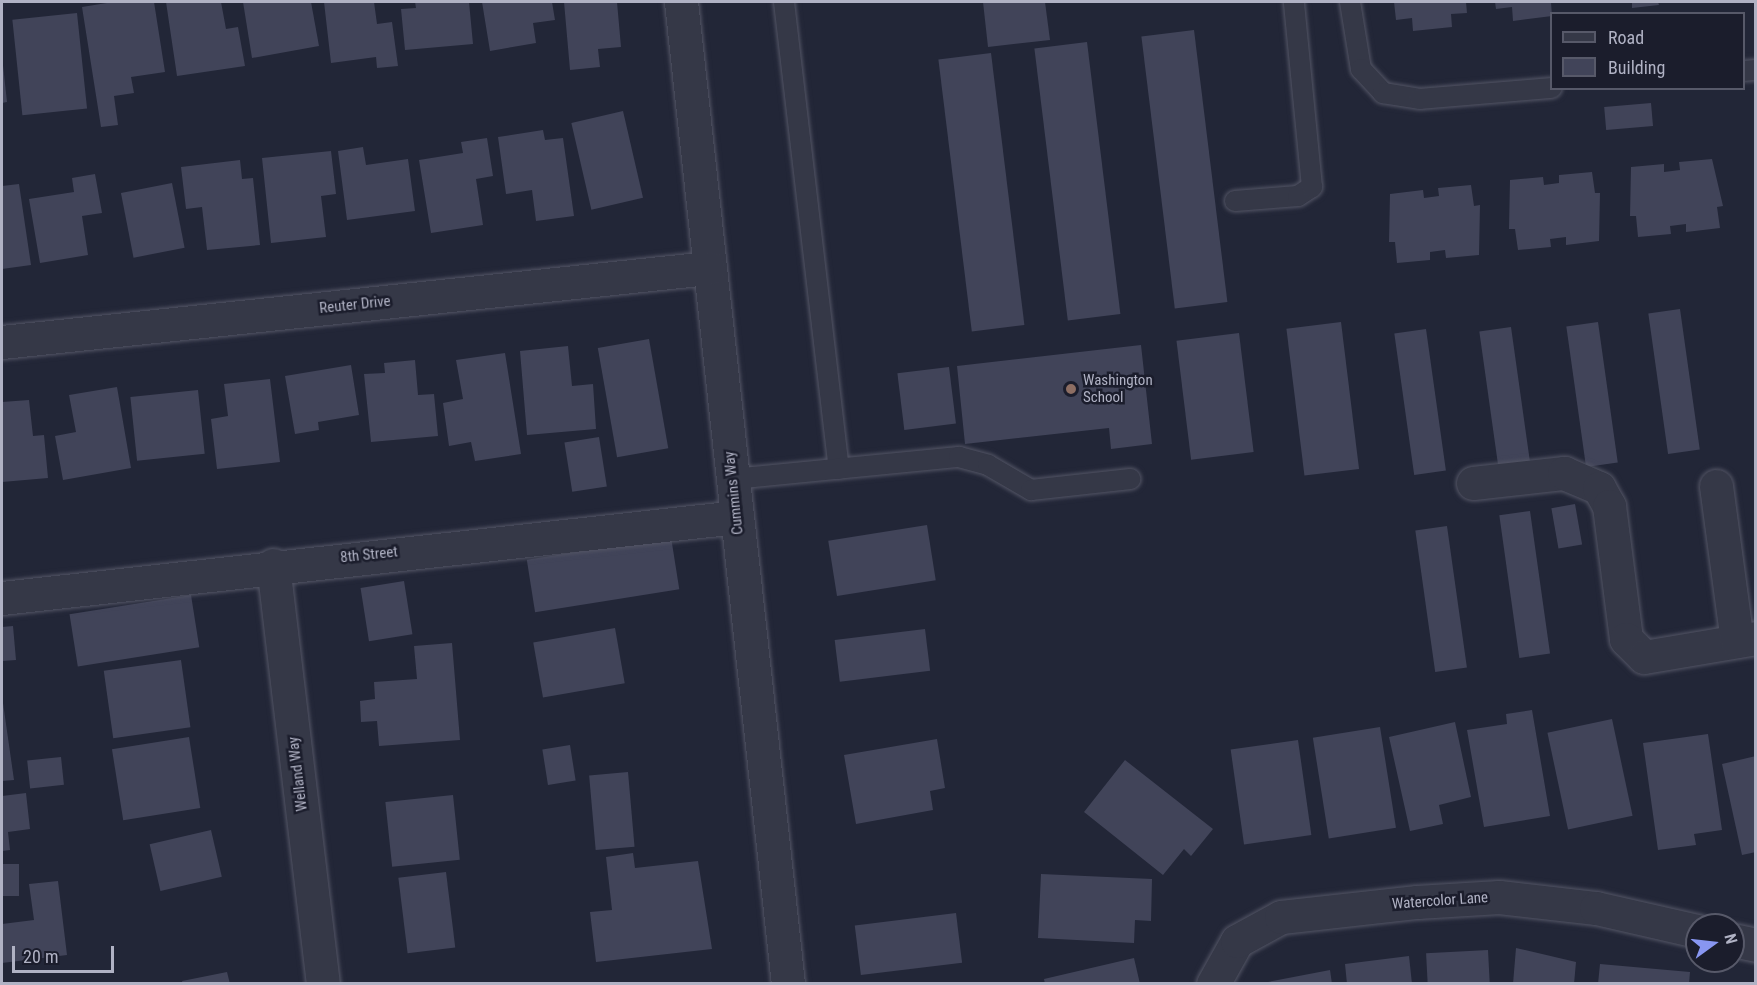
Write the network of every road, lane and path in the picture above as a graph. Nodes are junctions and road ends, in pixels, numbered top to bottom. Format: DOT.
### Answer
graph roads {
  1 [pos="681,2"];
  2 [pos="784,2"];
  3 [pos="1294,2"];
  4 [pos="1350,2"];
  5 [pos="1550,88"];
  6 [pos="1235,201"];
  7 [pos="708,268"];
  8 [pos="2,342"];
  9 [pos="839,469"];
  10 [pos="733,479"];
  11 [pos="1130,479"];
  12 [pos="1473,483"];
  13 [pos="1716,486"];
  14 [pos="737,517"];
  15 [pos="273,565"];
  16 [pos="2,598"];
  17 [pos="1746,640"];
  18 [pos="1685,928"];
  19 [pos="323,984"];
  20 [pos="788,984"];
  21 [pos="1213,984"];
  1 -- 7 [label="street, Cummins Way"];
  2 -- 9 [label="lane"];
  3 -- 6 [label="lane"];
  4 -- 5 [label="lane"];
  7 -- 8 [label="street, Reuter Drive"];
  7 -- 10 [label="street, Cummins Way"];
  9 -- 10 [label="lane"];
  9 -- 11 [label="lane"];
  10 -- 14 [label="street, Cummins Way"];
  12 -- 17 [label="street"];
  13 -- 17 [label="street"];
  14 -- 15 [label="street, 8th Street"];
  14 -- 20 [label="street, Cummins Way"];
  15 -- 16 [label="street, 8th Street"];
  15 -- 19 [label="street, Welland Way"];
  18 -- 21 [label="street, Watercolor Lane"];
}
